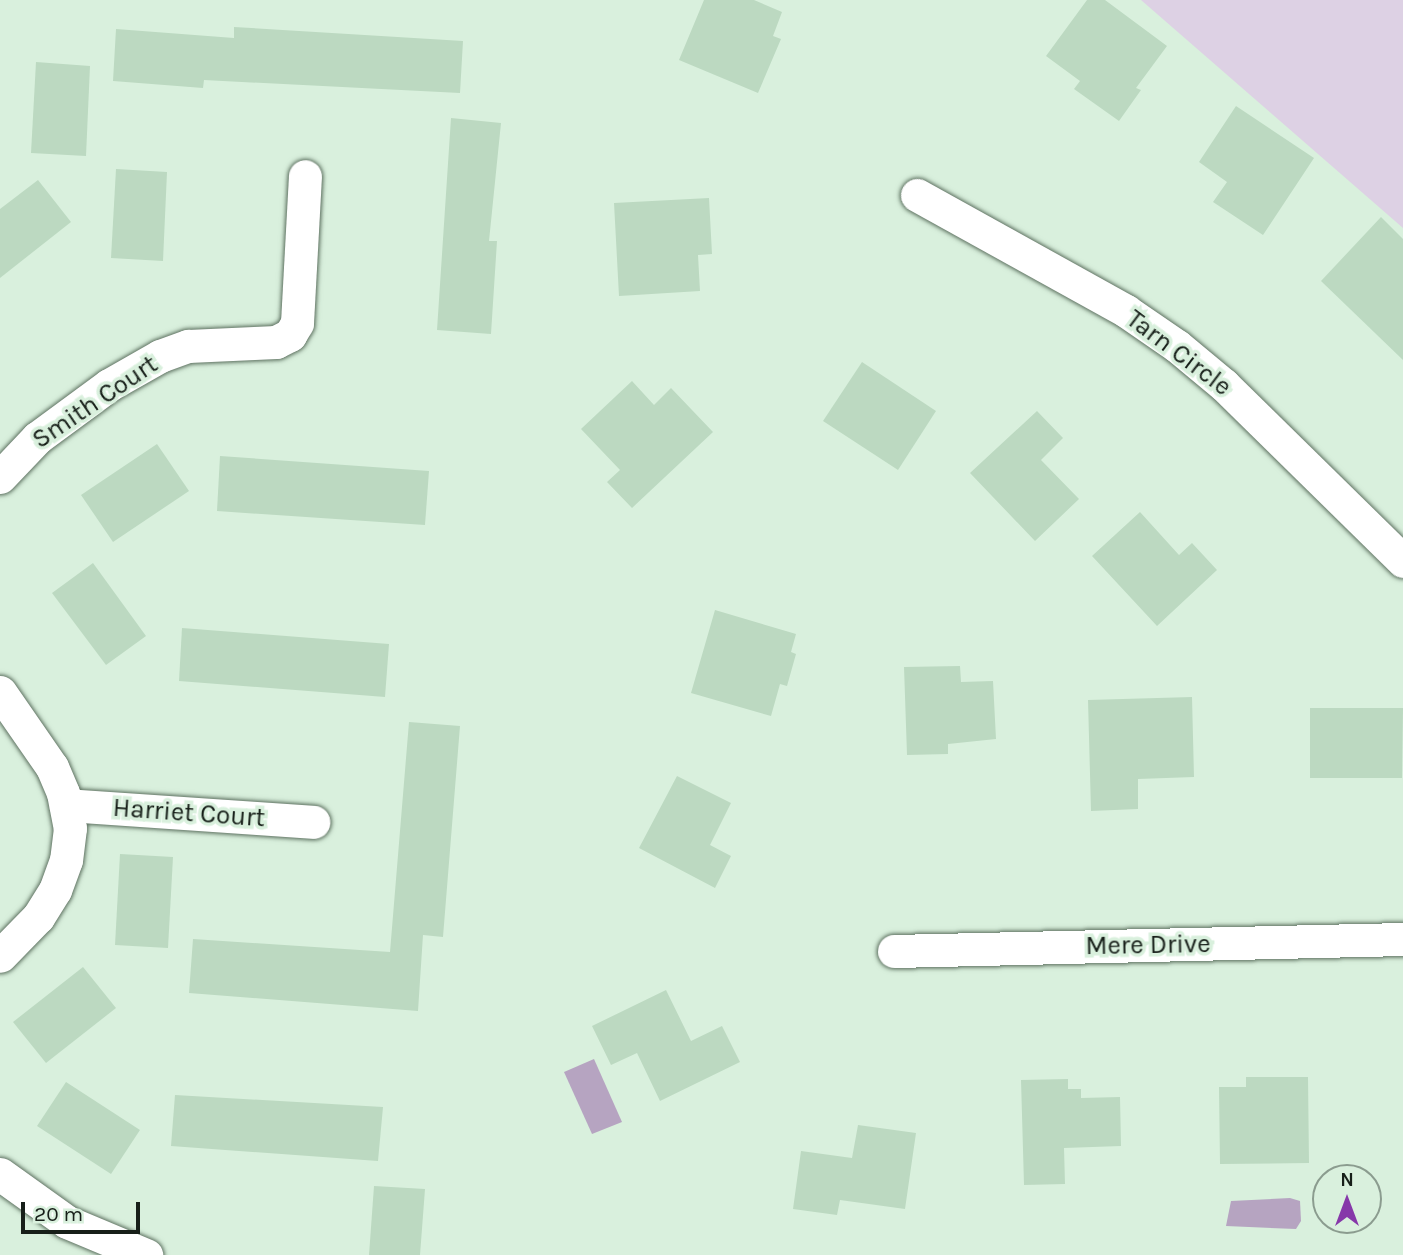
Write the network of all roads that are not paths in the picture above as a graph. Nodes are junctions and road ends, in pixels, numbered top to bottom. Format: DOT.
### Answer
graph roads {
  1 [pos="305,176"];
  2 [pos="917,195"];
  3 [pos="0,477"];
  4 [pos="1403,561"];
  5 [pos="0,692"];
  6 [pos="66,805"];
  7 [pos="313,822"];
  8 [pos="1403,939"];
  9 [pos="894,951"];
  10 [pos="0,956"];
  11 [pos="0,1174"];
  12 [pos="146,1255"];
  1 -- 3 [label="street, Smith Court"];
  2 -- 4 [label="street, Tarn Circle"];
  5 -- 6 [label="street"];
  6 -- 7 [label="street, Harriet Court"];
  6 -- 10 [label="street"];
  8 -- 9 [label="street, Mere Drive"];
  11 -- 12 [label="street"];
}
